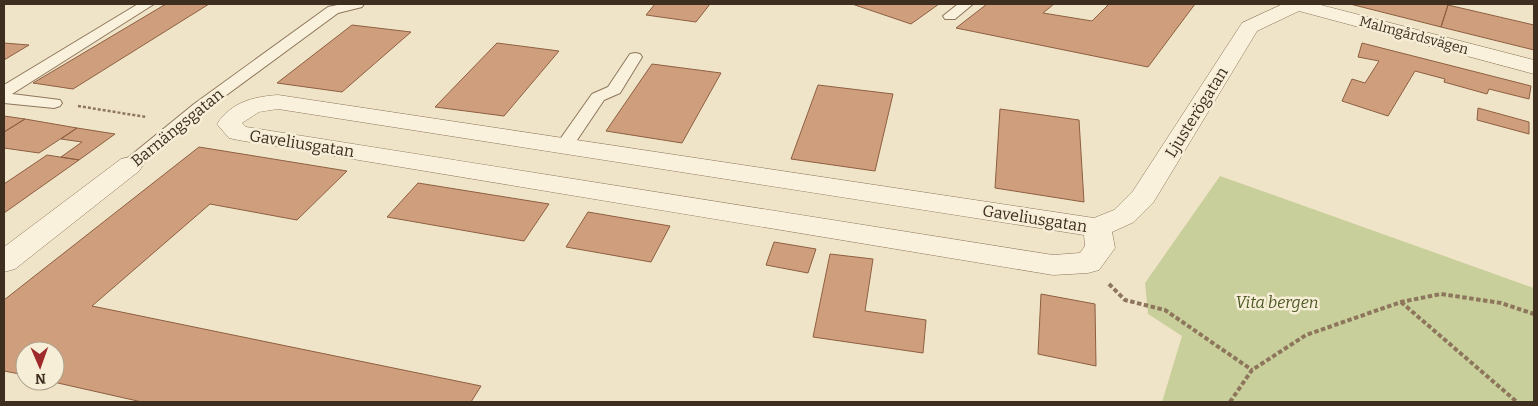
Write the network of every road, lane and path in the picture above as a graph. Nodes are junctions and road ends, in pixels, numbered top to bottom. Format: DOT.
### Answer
graph roads {
  1 [pos="147,4"];
  2 [pos="356,4"];
  3 [pos="966,4"];
  4 [pos="1298,4"];
  5 [pos="950,16"];
  6 [pos="635,57"];
  7 [pos="1534,67"];
  8 [pos="4,92"];
  9 [pos="4,98"];
  10 [pos="54,102"];
  11 [pos="181,123"];
  12 [pos="565,145"];
  13 [pos="676,162"];
  14 [pos="130,165"];
  15 [pos="653,199"];
  16 [pos="1097,228"];
  17 [pos="4,262"];
  18 [pos="1125,300"];
  19 [pos="1401,302"];
  20 [pos="1534,314"];
  21 [pos="1252,370"];
  22 [pos="1230,402"];
  23 [pos="1518,402"];
  1 -- 8 [label="lane"];
  2 -- 11 [label="lane, Barnängsgatan"];
  3 -- 5 [label="lane"];
  4 -- 7 [label="street, Malmgårdsvägen"];
  4 -- 16 [label="street, Ljusterögatan"];
  6 -- 12 [label="lane"];
  9 -- 10 [label="lane"];
  10 -- 11 [label="path"];
  11 -- 14 [label="lane, Barnängsgatan"];
  12 -- 13 [label="street, Gaveliusgatan"];
  12 -- 15 [label="street, Gaveliusgatan"];
  13 -- 15 [label="street"];
  13 -- 16 [label="street, Gaveliusgatan"];
  14 -- 17 [label="street, Barnängsgatan"];
  15 -- 16 [label="street, Gaveliusgatan"];
  18 -- 21 [label="path"];
  19 -- 20 [label="path"];
  19 -- 21 [label="path"];
  19 -- 23 [label="path"];
  21 -- 22 [label="path"];
}
